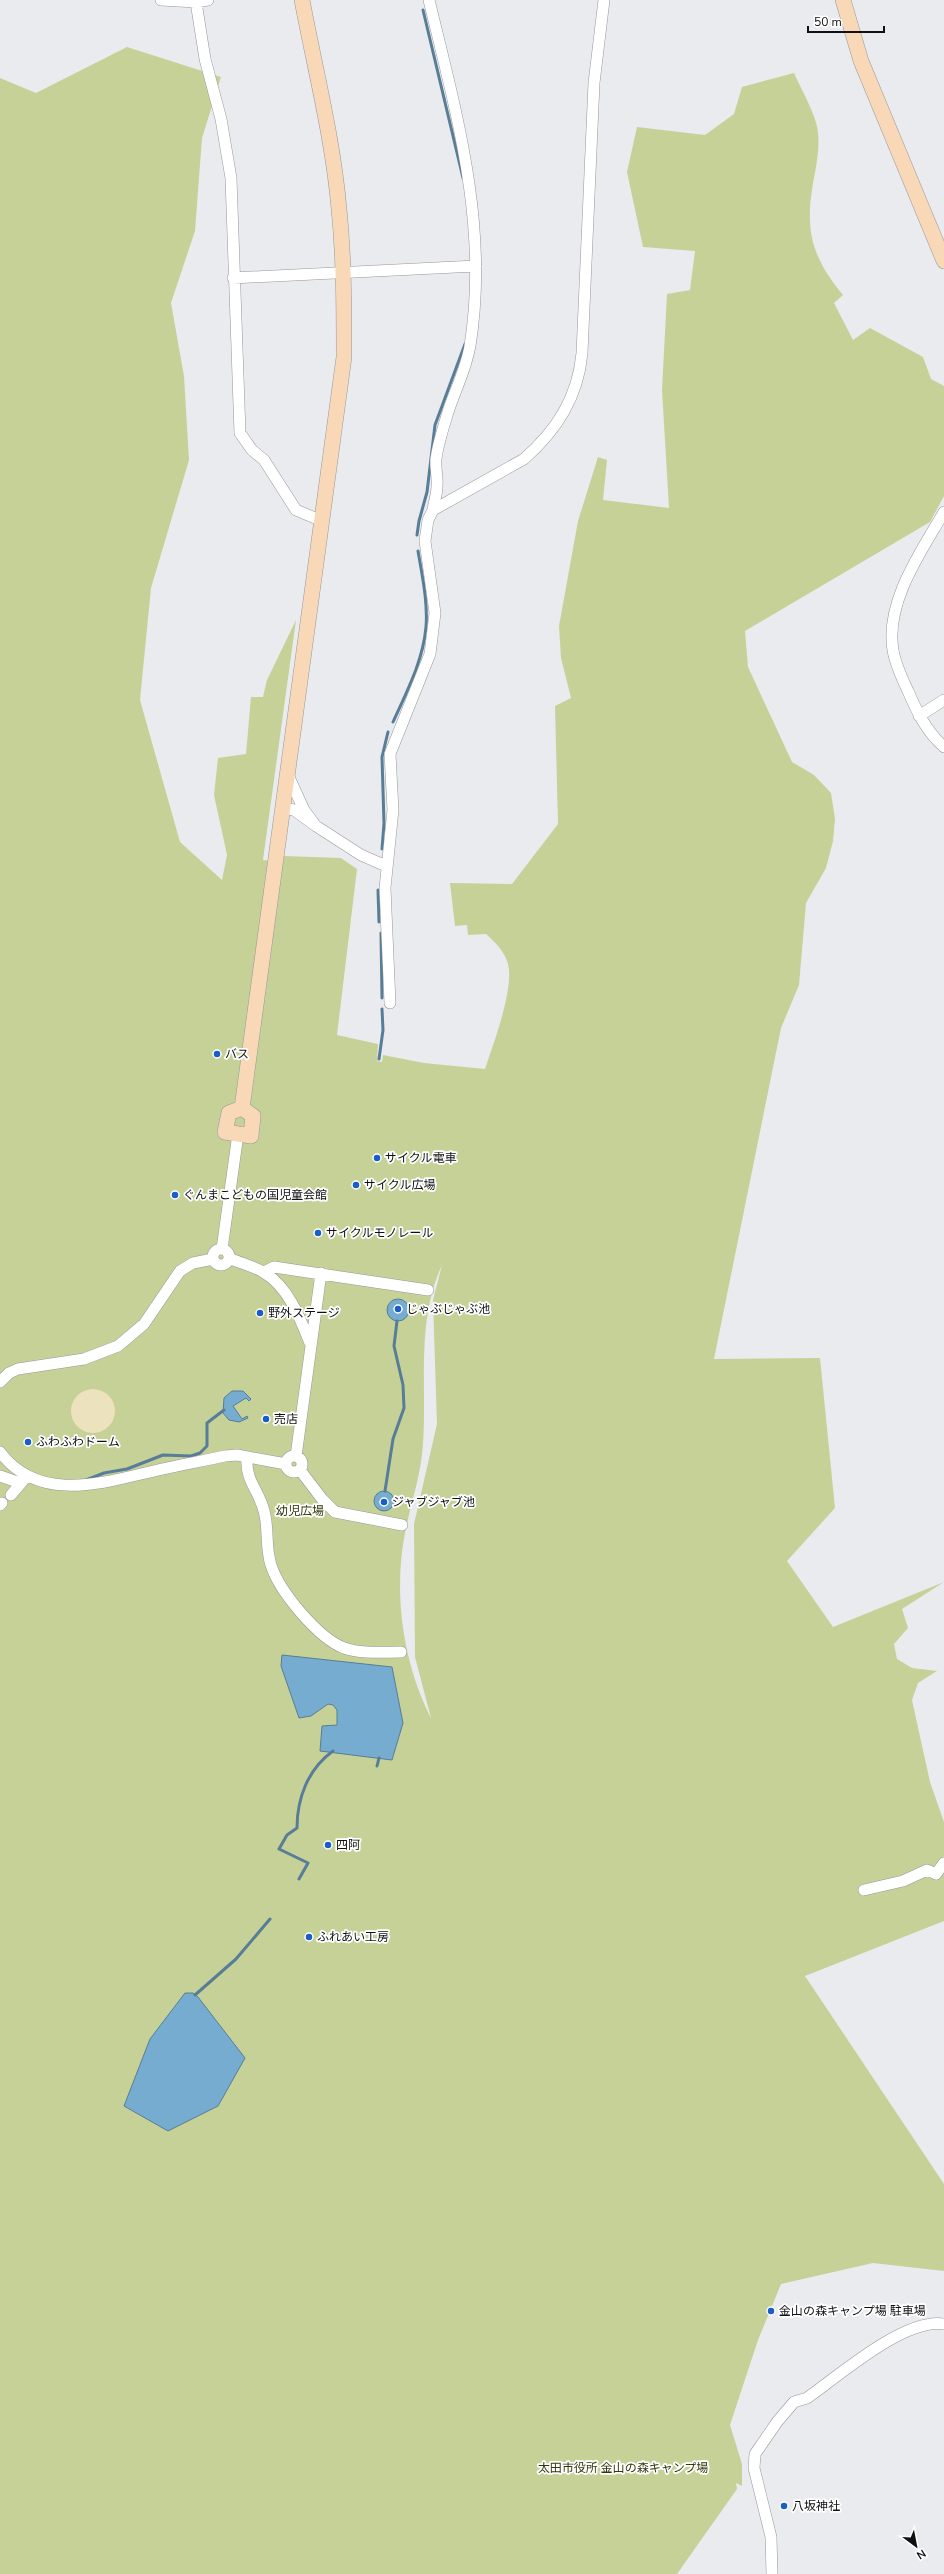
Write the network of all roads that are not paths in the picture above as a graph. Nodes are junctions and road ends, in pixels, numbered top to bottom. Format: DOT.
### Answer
graph roads {
  1 [pos="161,0"];
  2 [pos="208,0"];
  3 [pos="302,0"];
  4 [pos="429,0"];
  5 [pos="604,0"];
  6 [pos="843,0"];
  7 [pos="196,2"];
  8 [pos="944,261"];
  9 [pos="476,266"];
  10 [pos="344,273"];
  11 [pos="233,278"];
  12 [pos="433,510"];
  13 [pos="944,512"];
  14 [pos="322,522"];
  15 [pos="944,700"];
  16 [pos="920,716"];
  17 [pos="944,746"];
  18 [pos="287,773"];
  19 [pos="283,808"];
  20 [pos="316,826"];
  21 [pos="386,866"];
  22 [pos="390,1003"];
  23 [pos="242,1108"];
  24 [pos="237,1141"];
  25 [pos="222,1249"];
  26 [pos="229,1258"];
  27 [pos="212,1259"];
  28 [pos="264,1272"];
  29 [pos="321,1273"];
  30 [pos="428,1290"];
  31 [pos="311,1344"];
  32 [pos="0,1382"];
  33 [pos="0,1452"];
  34 [pos="296,1456"];
  35 [pos="247,1457"];
  36 [pos="286,1464"];
  37 [pos="300,1470"];
  38 [pos="0,1476"];
  39 [pos="23,1479"];
  40 [pos="11,1495"];
  41 [pos="402,1525"];
  42 [pos="401,1652"];
  43 [pos="944,1863"];
  44 [pos="864,1890"];
  45 [pos="944,2324"];
  46 [pos="772,2574"];
  1 -- 7 [label="street"];
  2 -- 7 [label="street"];
  3 -- 10 [label="street"];
  4 -- 9 [label="street"];
  5 -- 12 [label="street"];
  6 -- 8 [label="street"];
  7 -- 11 [label="street"];
  9 -- 10 [label="street"];
  9 -- 12 [label="street"];
  10 -- 11 [label="street"];
  10 -- 14 [label="street"];
  11 -- 14 [label="street"];
  12 -- 21 [label="street"];
  13 -- 16 [label="street"];
  14 -- 18 [label="street"];
  15 -- 16 [label="street"];
  16 -- 17 [label="street"];
  18 -- 19 [label="street"];
  18 -- 20 [label="street"];
  19 -- 20 [label="street"];
  19 -- 23 [label="street"];
  20 -- 21 [label="street"];
  21 -- 22 [label="street"];
  24 -- 25 [label="street"];
  25 -- 26 [label="street"];
  25 -- 27 [label="street"];
  26 -- 27 [label="street"];
  26 -- 28 [label="street"];
  27 -- 32 [label="street"];
  28 -- 29 [label="street"];
  28 -- 31 [label="street"];
  29 -- 30 [label="street"];
  29 -- 31 [label="street"];
  31 -- 34 [label="street"];
  33 -- 39 [label="street"];
  34 -- 36 [label="street"];
  34 -- 37 [label="street"];
  35 -- 36 [label="street"];
  35 -- 39 [label="street"];
  35 -- 42 [label="street"];
  36 -- 37 [label="street"];
  37 -- 41 [label="street"];
  38 -- 39 [label="street"];
  39 -- 40 [label="street"];
  43 -- 44 [label="street"];
  45 -- 46 [label="street"];
}
